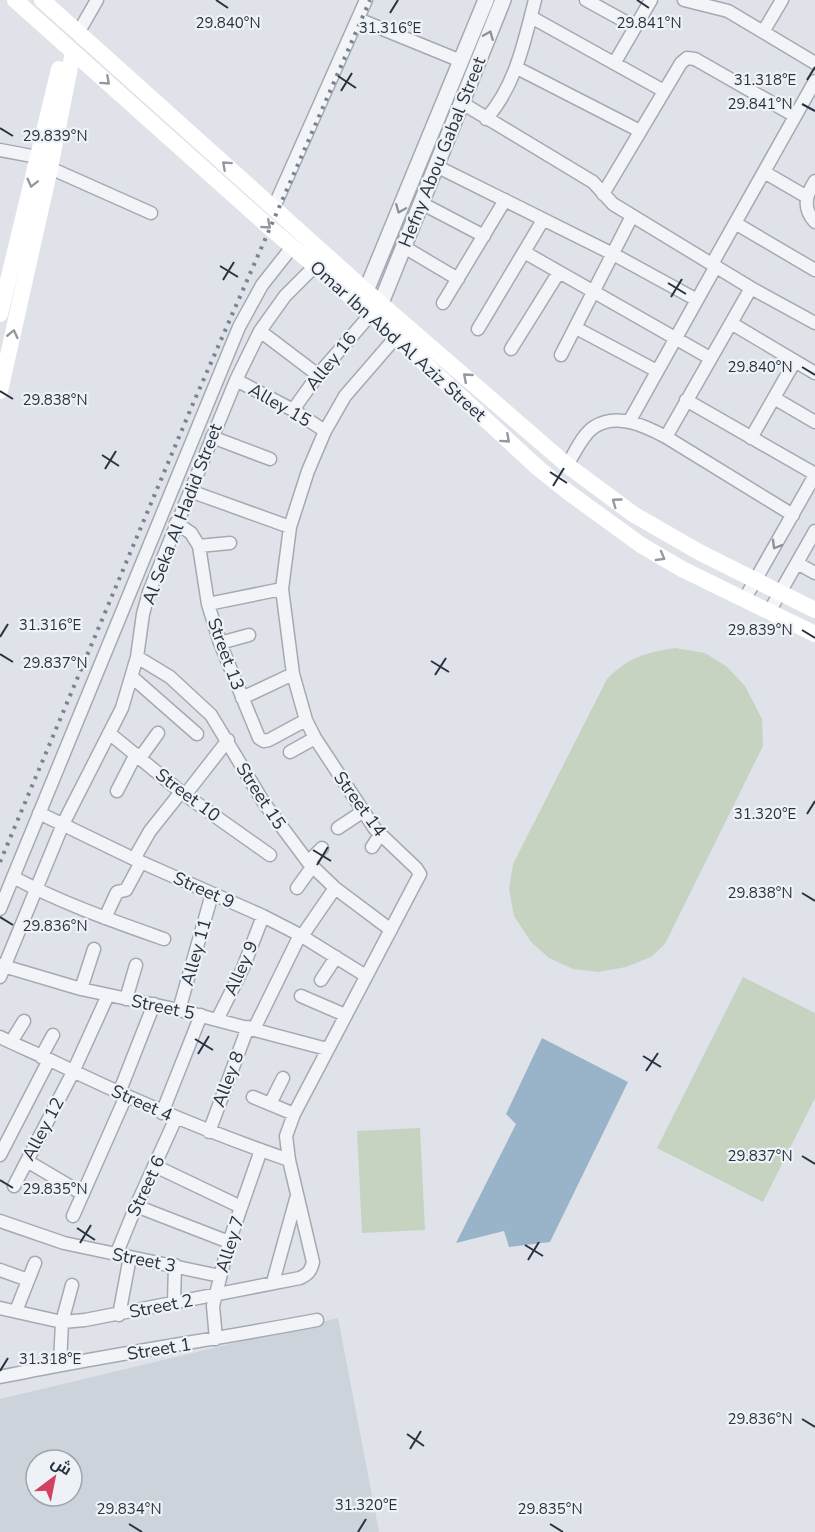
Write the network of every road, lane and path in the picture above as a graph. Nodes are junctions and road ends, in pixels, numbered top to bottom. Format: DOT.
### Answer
graph roads {
  1 [pos="15,0"];
  2 [pos="42,0"];
  3 [pos="97,0"];
  4 [pos="366,0"];
  5 [pos="486,0"];
  6 [pos="503,0"];
  7 [pos="535,0"];
  8 [pos="586,0"];
  9 [pos="651,0"];
  10 [pos="684,0"];
  11 [pos="782,0"];
  12 [pos="724,5"];
  13 [pos="531,16"];
  14 [pos="358,19"];
  15 [pos="635,27"];
  16 [pos="763,32"];
  17 [pos="78,33"];
  18 [pos="69,48"];
  19 [pos="461,61"];
  20 [pos="615,62"];
  21 [pos="815,63"];
  22 [pos="517,68"];
  23 [pos="814,86"];
  24 [pos="663,91"];
  25 [pos="462,104"];
  26 [pos="795,116"];
  27 [pos="486,119"];
  28 [pos="640,131"];
  29 [pos="0,150"];
  30 [pos="44,163"];
  31 [pos="436,166"];
  32 [pos="764,172"];
  33 [pos="815,181"];
  34 [pos="257,192"];
  35 [pos="603,194"];
  36 [pos="807,197"];
  37 [pos="505,200"];
  38 [pos="421,202"];
  39 [pos="245,206"];
  40 [pos="274,207"];
  41 [pos="151,213"];
  42 [pos="633,216"];
  43 [pos="543,220"];
  44 [pos="815,222"];
  45 [pos="735,223"];
  46 [pos="484,236"];
  47 [pos="292,247"];
  48 [pos="404,247"];
  49 [pos="524,252"];
  50 [pos="613,254"];
  51 [pos="714,265"];
  52 [pos="315,266"];
  53 [pos="815,270"];
  54 [pos="559,272"];
  55 [pos="459,279"];
  56 [pos="752,288"];
  57 [pos="366,291"];
  58 [pos="593,292"];
  59 [pos="697,300"];
  60 [pos="443,303"];
  61 [pos="376,309"];
  62 [pos="0,314"];
  63 [pos="731,323"];
  64 [pos="815,323"];
  65 [pos="576,328"];
  66 [pos="478,329"];
  67 [pos="260,331"];
  68 [pos="396,337"];
  69 [pos="676,337"];
  70 [pos="511,349"];
  71 [pos="561,356"];
  72 [pos="710,358"];
  73 [pos="795,361"];
  74 [pos="657,370"];
  75 [pos="815,373"];
  76 [pos="318,375"];
  77 [pos="236,380"];
  78 [pos="0,391"];
  79 [pos="774,398"];
  80 [pos="686,400"];
  81 [pos="293,410"];
  82 [pos="629,422"];
  83 [pos="815,422"];
  84 [pos="325,431"];
  85 [pos="212,437"];
  86 [pos="666,437"];
  87 [pos="751,438"];
  88 [pos="270,459"];
  89 [pos="567,465"];
  90 [pos="815,475"];
  91 [pos="190,491"];
  92 [pos="793,514"];
  93 [pos="176,523"];
  94 [pos="290,527"];
  95 [pos="815,531"];
  96 [pos="230,543"];
  97 [pos="199,546"];
  98 [pos="796,563"];
  99 [pos="815,573"];
  100 [pos="755,581"];
  101 [pos="282,589"];
  102 [pos="779,593"];
  103 [pos="744,600"];
  104 [pos="208,604"];
  105 [pos="815,610"];
  106 [pos="769,612"];
  107 [pos="815,634"];
  108 [pos="249,635"];
  109 [pos="220,644"];
  110 [pos="137,657"];
  111 [pos="293,674"];
  112 [pos="132,677"];
  113 [pos="242,698"];
  114 [pos="306,720"];
  115 [pos="109,733"];
  116 [pos="158,733"];
  117 [pos="197,734"];
  118 [pos="315,738"];
  119 [pos="228,740"];
  120 [pos="290,752"];
  121 [pos="138,756"];
  122 [pos="117,791"];
  123 [pos="183,793"];
  124 [pos="362,812"];
  125 [pos="39,813"];
  126 [pos="63,824"];
  127 [pos="338,828"];
  128 [pos="380,835"];
  129 [pos="372,847"];
  130 [pos="322,848"];
  131 [pos="270,855"];
  132 [pos="138,860"];
  133 [pos="310,864"];
  134 [pos="13,877"];
  135 [pos="297,888"];
  136 [pos="335,888"];
  137 [pos="36,890"];
  138 [pos="212,894"];
  139 [pos="0,909"];
  140 [pos="263,916"];
  141 [pos="105,918"];
  142 [pos="391,930"];
  143 [pos="301,935"];
  144 [pos="164,939"];
  145 [pos="94,949"];
  146 [pos="336,957"];
  147 [pos="136,965"];
  148 [pos="2,970"];
  149 [pos="366,976"];
  150 [pos="321,980"];
  151 [pos="81,990"];
  152 [pos="108,995"];
  153 [pos="301,996"];
  154 [pos="126,999"];
  155 [pos="154,1004"];
  156 [pos="179,1010"];
  157 [pos="201,1015"];
  158 [pos="345,1015"];
  159 [pos="217,1020"];
  160 [pos="24,1021"];
  161 [pos="251,1028"];
  162 [pos="53,1035"];
  163 [pos="5,1039"];
  164 [pos="327,1049"];
  165 [pos="45,1058"];
  166 [pos="73,1072"];
  167 [pos="283,1078"];
  168 [pos="123,1095"];
  169 [pos="253,1097"];
  170 [pos="270,1104"];
  171 [pos="162,1113"];
  172 [pos="294,1114"];
  173 [pos="177,1118"];
  174 [pos="209,1132"];
  175 [pos="261,1150"];
  176 [pos="0,1155"];
  177 [pos="289,1160"];
  178 [pos="27,1161"];
  179 [pos="155,1166"];
  180 [pos="14,1186"];
  181 [pos="83,1194"];
  182 [pos="297,1198"];
  183 [pos="136,1206"];
  184 [pos="242,1207"];
  185 [pos="73,1216"];
  186 [pos="0,1221"];
  187 [pos="229,1242"];
  188 [pos="116,1255"];
  189 [pos="130,1257"];
  190 [pos="313,1262"];
  191 [pos="35,1263"];
  192 [pos="175,1265"];
  193 [pos="0,1270"];
  194 [pos="220,1276"];
  195 [pos="28,1280"];
  196 [pos="273,1282"];
  197 [pos="72,1285"];
  198 [pos="215,1296"];
  199 [pos="174,1302"];
  200 [pos="0,1308"];
  201 [pos="16,1311"];
  202 [pos="119,1315"];
  203 [pos="317,1320"];
  204 [pos="62,1322"];
  205 [pos="216,1339"];
  206 [pos="60,1364"];
  207 [pos="0,1377"];
  1 -- 18 [label="main road, Omar Ibn Abd Al Aziz Street"];
  2 -- 17 [label="main road, Omar Ibn Abd Al Aziz Street"];
  3 -- 17 [label="street"];
  4 -- 14 [label="street"];
  5 -- 19 [label="street, Hefny Abou Gabal Street"];
  25 -- 6 [label="street, Hefny Abou Gabal Street, one-way"];
  7 -- 13 [label="street"];
  8 -- 15 [label="street"];
  9 -- 15 [label="street"];
  10 -- 12 [label="street"];
  11 -- 16 [label="street"];
  12 -- 16 [label="street"];
  13 -- 20 [label="street"];
  13 -- 22 [label="street"];
  14 -- 19 [label="street"];
  14 -- 40 [label="street"];
  15 -- 20 [label="street"];
  16 -- 21 [label="street"];
  34 -- 17 [label="main road, Omar Ibn Abd Al Aziz Street, one-way"];
  18 -- 30 [label="main road"];
  18 -- 39 [label="main road, Omar Ibn Abd Al Aziz Street, one-way"];
  19 -- 57 [label="street, Hefny Abou Gabal Street, one-way"];
  20 -- 24 [label="street"];
  22 -- 27 [label="street"];
  22 -- 28 [label="street"];
  23 -- 26 [label="street"];
  24 -- 26 [label="street"];
  24 -- 28 [label="street"];
  25 -- 27 [label="street"];
  25 -- 31 [label="street, Hefny Abou Gabal Street"];
  26 -- 32 [label="street"];
  27 -- 35 [label="street"];
  28 -- 35 [label="street"];
  29 -- 30 [label="street"];
  30 -- 41 [label="street"];
  30 -- 62 [label="main road, one-way"];
  78 -- 30 [label="main road, one-way"];
  31 -- 37 [label="street"];
  31 -- 38 [label="street, Hefny Abou Gabal Street"];
  32 -- 36 [label="street"];
  32 -- 45 [label="street"];
  33 -- 36 [label="street"];
  34 -- 39 [label="main road"];
  34 -- 40 [label="main road, Omar Ibn Abd Al Aziz Street"];
  35 -- 42 [label="street"];
  36 -- 44 [label="street"];
  37 -- 43 [label="street"];
  37 -- 46 [label="street"];
  38 -- 46 [label="street"];
  38 -- 48 [label="street, Hefny Abou Gabal Street"];
  39 -- 47 [label="main road, Omar Ibn Abd Al Aziz Street, one-way"];
  40 -- 57 [label="main road, Omar Ibn Abd Al Aziz Street"];
  42 -- 50 [label="street"];
  42 -- 51 [label="street"];
  43 -- 49 [label="street"];
  43 -- 50 [label="street"];
  45 -- 51 [label="street"];
  45 -- 53 [label="street"];
  46 -- 55 [label="street"];
  47 -- 52 [label="main road, Omar Ibn Abd Al Aziz Street"];
  47 -- 125 [label="street, Al Seka Al Hadid Street"];
  48 -- 55 [label="street"];
  48 -- 61 [label="street, Hefny Abou Gabal Street"];
  49 -- 54 [label="street"];
  49 -- 66 [label="street"];
  50 -- 58 [label="street"];
  50 -- 59 [label="street"];
  51 -- 56 [label="street"];
  51 -- 59 [label="street"];
  52 -- 61 [label="main road, Omar Ibn Abd Al Aziz Street"];
  52 -- 67 [label="street, Al Seka Al Hadid Street"];
  54 -- 58 [label="street"];
  54 -- 70 [label="street"];
  55 -- 60 [label="street"];
  56 -- 63 [label="street"];
  56 -- 64 [label="street"];
  57 -- 61 [label="main road, Omar Ibn Abd Al Aziz Street"];
  58 -- 65 [label="street"];
  58 -- 69 [label="street"];
  59 -- 69 [label="street"];
  61 -- 68 [label="main road, Omar Ibn Abd Al Aziz Street"];
  61 -- 76 [label="street, Alley 16"];
  89 -- 61 [label="main road, Omar Ibn Abd Al Aziz Street, one-way"];
  63 -- 72 [label="street"];
  63 -- 73 [label="street"];
  65 -- 71 [label="street"];
  65 -- 74 [label="street"];
  67 -- 76 [label="street"];
  67 -- 77 [label="street, Al Seka Al Hadid Street"];
  68 -- 84 [label="street, Street 14"];
  68 -- 103 [label="main road, Omar Ibn Abd Al Aziz Street, one-way"];
  69 -- 72 [label="street"];
  69 -- 74 [label="street"];
  72 -- 80 [label="street"];
  73 -- 75 [label="street"];
  73 -- 79 [label="street"];
  74 -- 82 [label="street"];
  76 -- 81 [label="street, Alley 16"];
  77 -- 81 [label="street, Alley 15"];
  77 -- 85 [label="street, Al Seka Al Hadid Street"];
  79 -- 83 [label="street"];
  79 -- 87 [label="street"];
  80 -- 86 [label="street"];
  80 -- 87 [label="street"];
  81 -- 84 [label="street, Alley 15"];
  82 -- 86 [label="street"];
  82 -- 89 [label="street"];
  84 -- 94 [label="street, Street 14"];
  85 -- 88 [label="street"];
  85 -- 91 [label="street, Al Seka Al Hadid Street"];
  86 -- 92 [label="street"];
  87 -- 90 [label="street"];
  100 -- 89 [label="main road, Omar Ibn Abd Al Aziz Street, one-way"];
  90 -- 92 [label="street"];
  91 -- 93 [label="street, Al Seka Al Hadid Street"];
  91 -- 94 [label="street"];
  92 -- 100 [label="street, one-way"];
  93 -- 97 [label="street"];
  93 -- 110 [label="street, Al Seka Al Hadid Street"];
  94 -- 101 [label="street, Street 14"];
  95 -- 98 [label="street"];
  96 -- 97 [label="street"];
  97 -- 104 [label="street, Street 13"];
  98 -- 99 [label="street"];
  98 -- 102 [label="street"];
  100 -- 102 [label="main road, Omar Ibn Abd Al Aziz Street"];
  100 -- 103 [label="street"];
  101 -- 104 [label="street"];
  101 -- 111 [label="street, Street 14"];
  102 -- 105 [label="main road, Omar Ibn Abd Al Aziz Street"];
  102 -- 106 [label="street"];
  103 -- 106 [label="main road, Omar Ibn Abd Al Aziz Street"];
  104 -- 109 [label="street, Street 13"];
  106 -- 107 [label="main road, Omar Ibn Abd Al Aziz Street"];
  108 -- 109 [label="street"];
  109 -- 113 [label="street, Street 13"];
  110 -- 112 [label="street, Al Seka Al Hadid Street"];
  110 -- 119 [label="street, Street 15"];
  111 -- 113 [label="street"];
  111 -- 114 [label="street, Street 14"];
  112 -- 115 [label="street, Al Seka Al Hadid Street"];
  112 -- 117 [label="street"];
  113 -- 114 [label="street, Street 13"];
  114 -- 118 [label="street, Street 14"];
  115 -- 121 [label="street, Street 10"];
  115 -- 126 [label="street, Al Seka Al Hadid Street"];
  116 -- 121 [label="street"];
  118 -- 120 [label="street"];
  118 -- 124 [label="street, Street 14"];
  119 -- 123 [label="street"];
  119 -- 133 [label="street, Street 15"];
  121 -- 122 [label="street"];
  121 -- 123 [label="street, Street 10"];
  123 -- 131 [label="street, Street 10"];
  123 -- 132 [label="street"];
  124 -- 127 [label="street"];
  124 -- 128 [label="street, Street 14"];
  125 -- 126 [label="street, Street 9"];
  125 -- 134 [label="street, Al Seka Al Hadid Street"];
  126 -- 132 [label="street, Street 9"];
  126 -- 137 [label="street, Al Seka Al Hadid Street"];
  128 -- 129 [label="street"];
  128 -- 142 [label="street, Street 14"];
  130 -- 133 [label="street"];
  132 -- 138 [label="street, Street 9"];
  132 -- 141 [label="street"];
  133 -- 135 [label="street"];
  133 -- 136 [label="street, Street 15"];
  134 -- 137 [label="street"];
  134 -- 139 [label="street, Al Seka Al Hadid Street"];
  136 -- 142 [label="street, Street 15"];
  136 -- 143 [label="street"];
  137 -- 141 [label="street"];
  137 -- 148 [label="street, Al Seka Al Hadid Street"];
  138 -- 140 [label="street, Street 9"];
  138 -- 156 [label="street, Alley 11"];
  140 -- 143 [label="street, Street 9"];
  140 -- 159 [label="street, Alley 9"];
  141 -- 144 [label="street"];
  142 -- 149 [label="street, Street 14"];
  143 -- 146 [label="street, Street 9"];
  143 -- 161 [label="street"];
  145 -- 151 [label="street"];
  146 -- 149 [label="street, Street 9"];
  146 -- 150 [label="street"];
  147 -- 154 [label="street"];
  148 -- 151 [label="street, Street 5"];
  149 -- 158 [label="street, Street 14"];
  151 -- 152 [label="street, Street 5"];
  152 -- 154 [label="street, Street 5"];
  152 -- 166 [label="street, Alley 12"];
  153 -- 158 [label="street"];
  154 -- 155 [label="street, Street 5"];
  155 -- 156 [label="street, Street 5"];
  155 -- 168 [label="street"];
  156 -- 157 [label="street, Street 5"];
  157 -- 159 [label="street, Street 5"];
  157 -- 171 [label="street"];
  158 -- 164 [label="street, Street 14"];
  159 -- 161 [label="street, Street 5"];
  160 -- 163 [label="street"];
  161 -- 164 [label="street, Street 5"];
  161 -- 174 [label="street, Alley 8"];
  162 -- 165 [label="street"];
  163 -- 165 [label="street, Street 4"];
  164 -- 172 [label="street, Street 14"];
  165 -- 166 [label="street, Street 4"];
  165 -- 176 [label="street"];
  166 -- 168 [label="street, Street 4"];
  166 -- 178 [label="street, Alley 12"];
  167 -- 170 [label="street"];
  168 -- 171 [label="street, Street 4"];
  168 -- 181 [label="street"];
  169 -- 170 [label="street"];
  170 -- 172 [label="street"];
  171 -- 173 [label="street, Street 4"];
  172 -- 177 [label="street, Street 14"];
  173 -- 174 [label="street, Street 4"];
  173 -- 179 [label="street, Street 6"];
  174 -- 175 [label="street, Street 4"];
  175 -- 177 [label="street, Street 4"];
  175 -- 184 [label="street, Alley 7"];
  177 -- 182 [label="street, Street 14"];
  178 -- 180 [label="street, Alley 12"];
  178 -- 181 [label="street"];
  179 -- 183 [label="street, Street 6"];
  179 -- 184 [label="street"];
  181 -- 185 [label="street"];
  182 -- 190 [label="street, Street 14"];
  182 -- 196 [label="street"];
  183 -- 187 [label="street"];
  183 -- 188 [label="street, Street 6"];
  184 -- 187 [label="street, Alley 7"];
  186 -- 188 [label="street, Street 3"];
  187 -- 194 [label="street, Alley 7"];
  188 -- 189 [label="street, Street 3"];
  189 -- 192 [label="street, Street 3"];
  189 -- 202 [label="street"];
  190 -- 196 [label="street, Street 2"];
  191 -- 195 [label="street"];
  192 -- 194 [label="street, Street 3"];
  192 -- 199 [label="street"];
  193 -- 195 [label="street"];
  194 -- 198 [label="street, Alley 7"];
  195 -- 201 [label="street"];
  196 -- 198 [label="street, Street 2"];
  197 -- 204 [label="street"];
  198 -- 199 [label="street, Street 2"];
  198 -- 205 [label="street, Alley 7"];
  199 -- 202 [label="street, Street 2"];
  200 -- 201 [label="street, Street 2"];
  201 -- 204 [label="street, Street 2"];
  202 -- 204 [label="street, Street 2"];
  203 -- 205 [label="street, Street 1"];
  204 -- 206 [label="street"];
  205 -- 206 [label="street, Street 1"];
  206 -- 207 [label="street, Street 1"];
}
